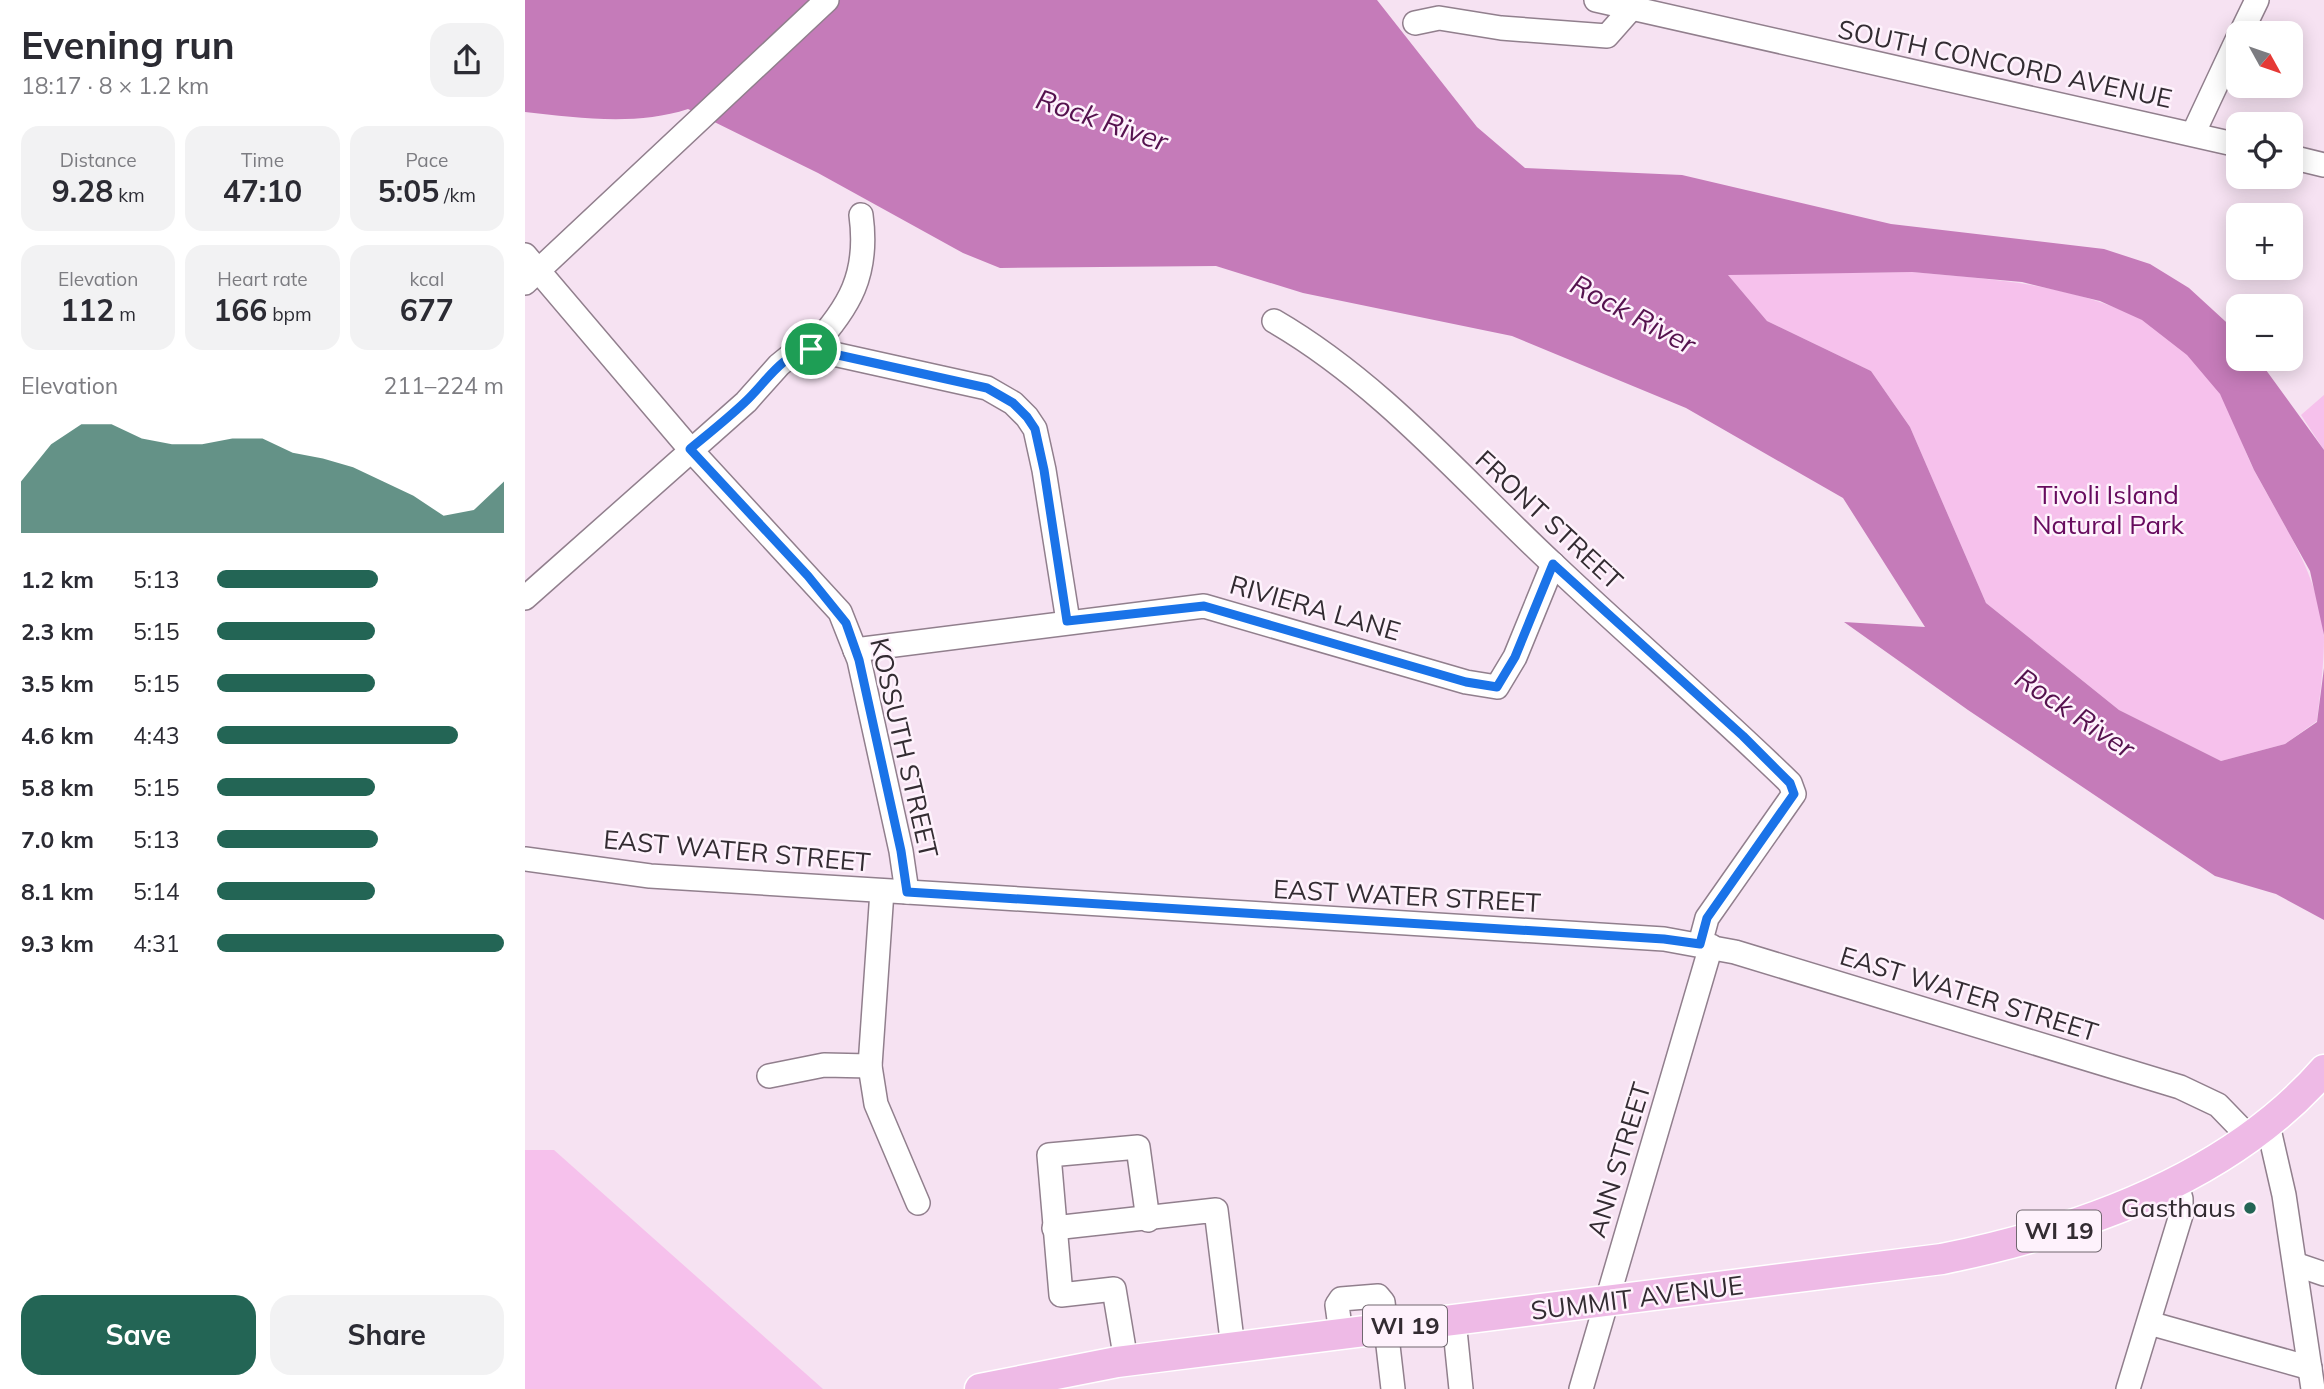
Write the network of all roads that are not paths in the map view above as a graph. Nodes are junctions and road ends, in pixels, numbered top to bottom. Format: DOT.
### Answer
graph roads {
  1 [pos="827,0"];
  2 [pos="1596,0"];
  3 [pos="2256,0"];
  4 [pos="1630,9"];
  5 [pos="2246,21"];
  6 [pos="1415,23"];
  7 [pos="2226,64"];
  8 [pos="2193,134"];
  9 [pos="2226,142"];
  10 [pos="2303,160"];
  11 [pos="2324,165"];
  12 [pos="861,215"];
  13 [pos="530,270"];
  14 [pos="1274,321"];
  15 [pos="811,349"];
  16 [pos="690,449"];
  17 [pos="1553,564"];
  18 [pos="525,598"];
  19 [pos="1067,621"];
  20 [pos="855,650"];
  21 [pos="1778,771"];
  22 [pos="525,859"];
  23 [pos="882,891"];
  24 [pos="907,892"];
  25 [pos="1705,945"];
  26 [pos="870,1066"];
  27 [pos="2324,1070"];
  28 [pos="769,1076"];
  29 [pos="2259,1131"];
  30 [pos="2176,1182"];
  31 [pos="918,1203"];
  32 [pos="1148,1220"];
  33 [pos="1054,1228"];
  34 [pos="2295,1264"];
  35 [pos="2324,1274"];
  36 [pos="1608,1299"];
  37 [pos="1454,1321"];
  38 [pos="2149,1323"];
  39 [pos="1386,1328"];
  40 [pos="1233,1348"];
  41 [pos="1126,1361"];
  42 [pos="2311,1379"];
  43 [pos="1052,1382"];
  44 [pos="980,1389"];
  45 [pos="1393,1389"];
  46 [pos="1461,1389"];
  47 [pos="1581,1389"];
  48 [pos="2128,1389"];
  1 -- 13 [label="street"];
  2 -- 4 [label="street, SOUTH CONCORD AVENUE"];
  3 -- 5 [label="street"];
  4 -- 6 [label="street"];
  4 -- 8 [label="street, SOUTH CONCORD AVENUE"];
  7 -- 8 [label="street"];
  8 -- 9 [label="street, SOUTH CONCORD AVENUE"];
  10 -- 11 [label="street"];
  12 -- 15 [label="street"];
  13 -- 16 [label="street, KOSSUTH STREET"];
  14 -- 17 [label="street, FRONT STREET"];
  15 -- 16 [label="street"];
  15 -- 19 [label="street"];
  16 -- 18 [label="street"];
  16 -- 20 [label="street, KOSSUTH STREET"];
  17 -- 19 [label="street, RIVIERA LANE"];
  17 -- 21 [label="street, FRONT STREET"];
  19 -- 20 [label="street, RIVIERA LANE"];
  20 -- 24 [label="street, KOSSUTH STREET"];
  21 -- 25 [label="street, ANN STREET"];
  22 -- 23 [label="street, EAST WATER STREET"];
  23 -- 24 [label="street, EAST WATER STREET"];
  23 -- 26 [label="street"];
  24 -- 25 [label="street, EAST WATER STREET"];
  25 -- 29 [label="street, EAST WATER STREET"];
  25 -- 36 [label="street, ANN STREET"];
  26 -- 28 [label="street"];
  26 -- 31 [label="street"];
  27 -- 29 [label="main road, WI 19"];
  29 -- 30 [label="main road, SUMMIT AVENUE / WI 19"];
  29 -- 34 [label="street"];
  30 -- 36 [label="main road, SUMMIT AVENUE / WI 19"];
  30 -- 38 [label="street"];
  32 -- 33 [label="street"];
  32 -- 33 [label="street"];
  32 -- 40 [label="street"];
  33 -- 41 [label="street"];
  34 -- 35 [label="street"];
  34 -- 42 [label="street"];
  36 -- 37 [label="main road, SUMMIT AVENUE / WI 19"];
  36 -- 47 [label="street, ANN STREET"];
  37 -- 39 [label="main road, SUMMIT AVENUE / WI 19"];
  37 -- 46 [label="street"];
  38 -- 42 [label="street"];
  38 -- 48 [label="street"];
  39 -- 40 [label="main road, SUMMIT AVENUE / WI 19"];
  39 -- 45 [label="street"];
  40 -- 41 [label="main road, SUMMIT AVENUE / WI 19"];
  41 -- 43 [label="main road, SUMMIT AVENUE / WI 19"];
  43 -- 44 [label="main road, SUMMIT AVENUE / WI 19"];
}
